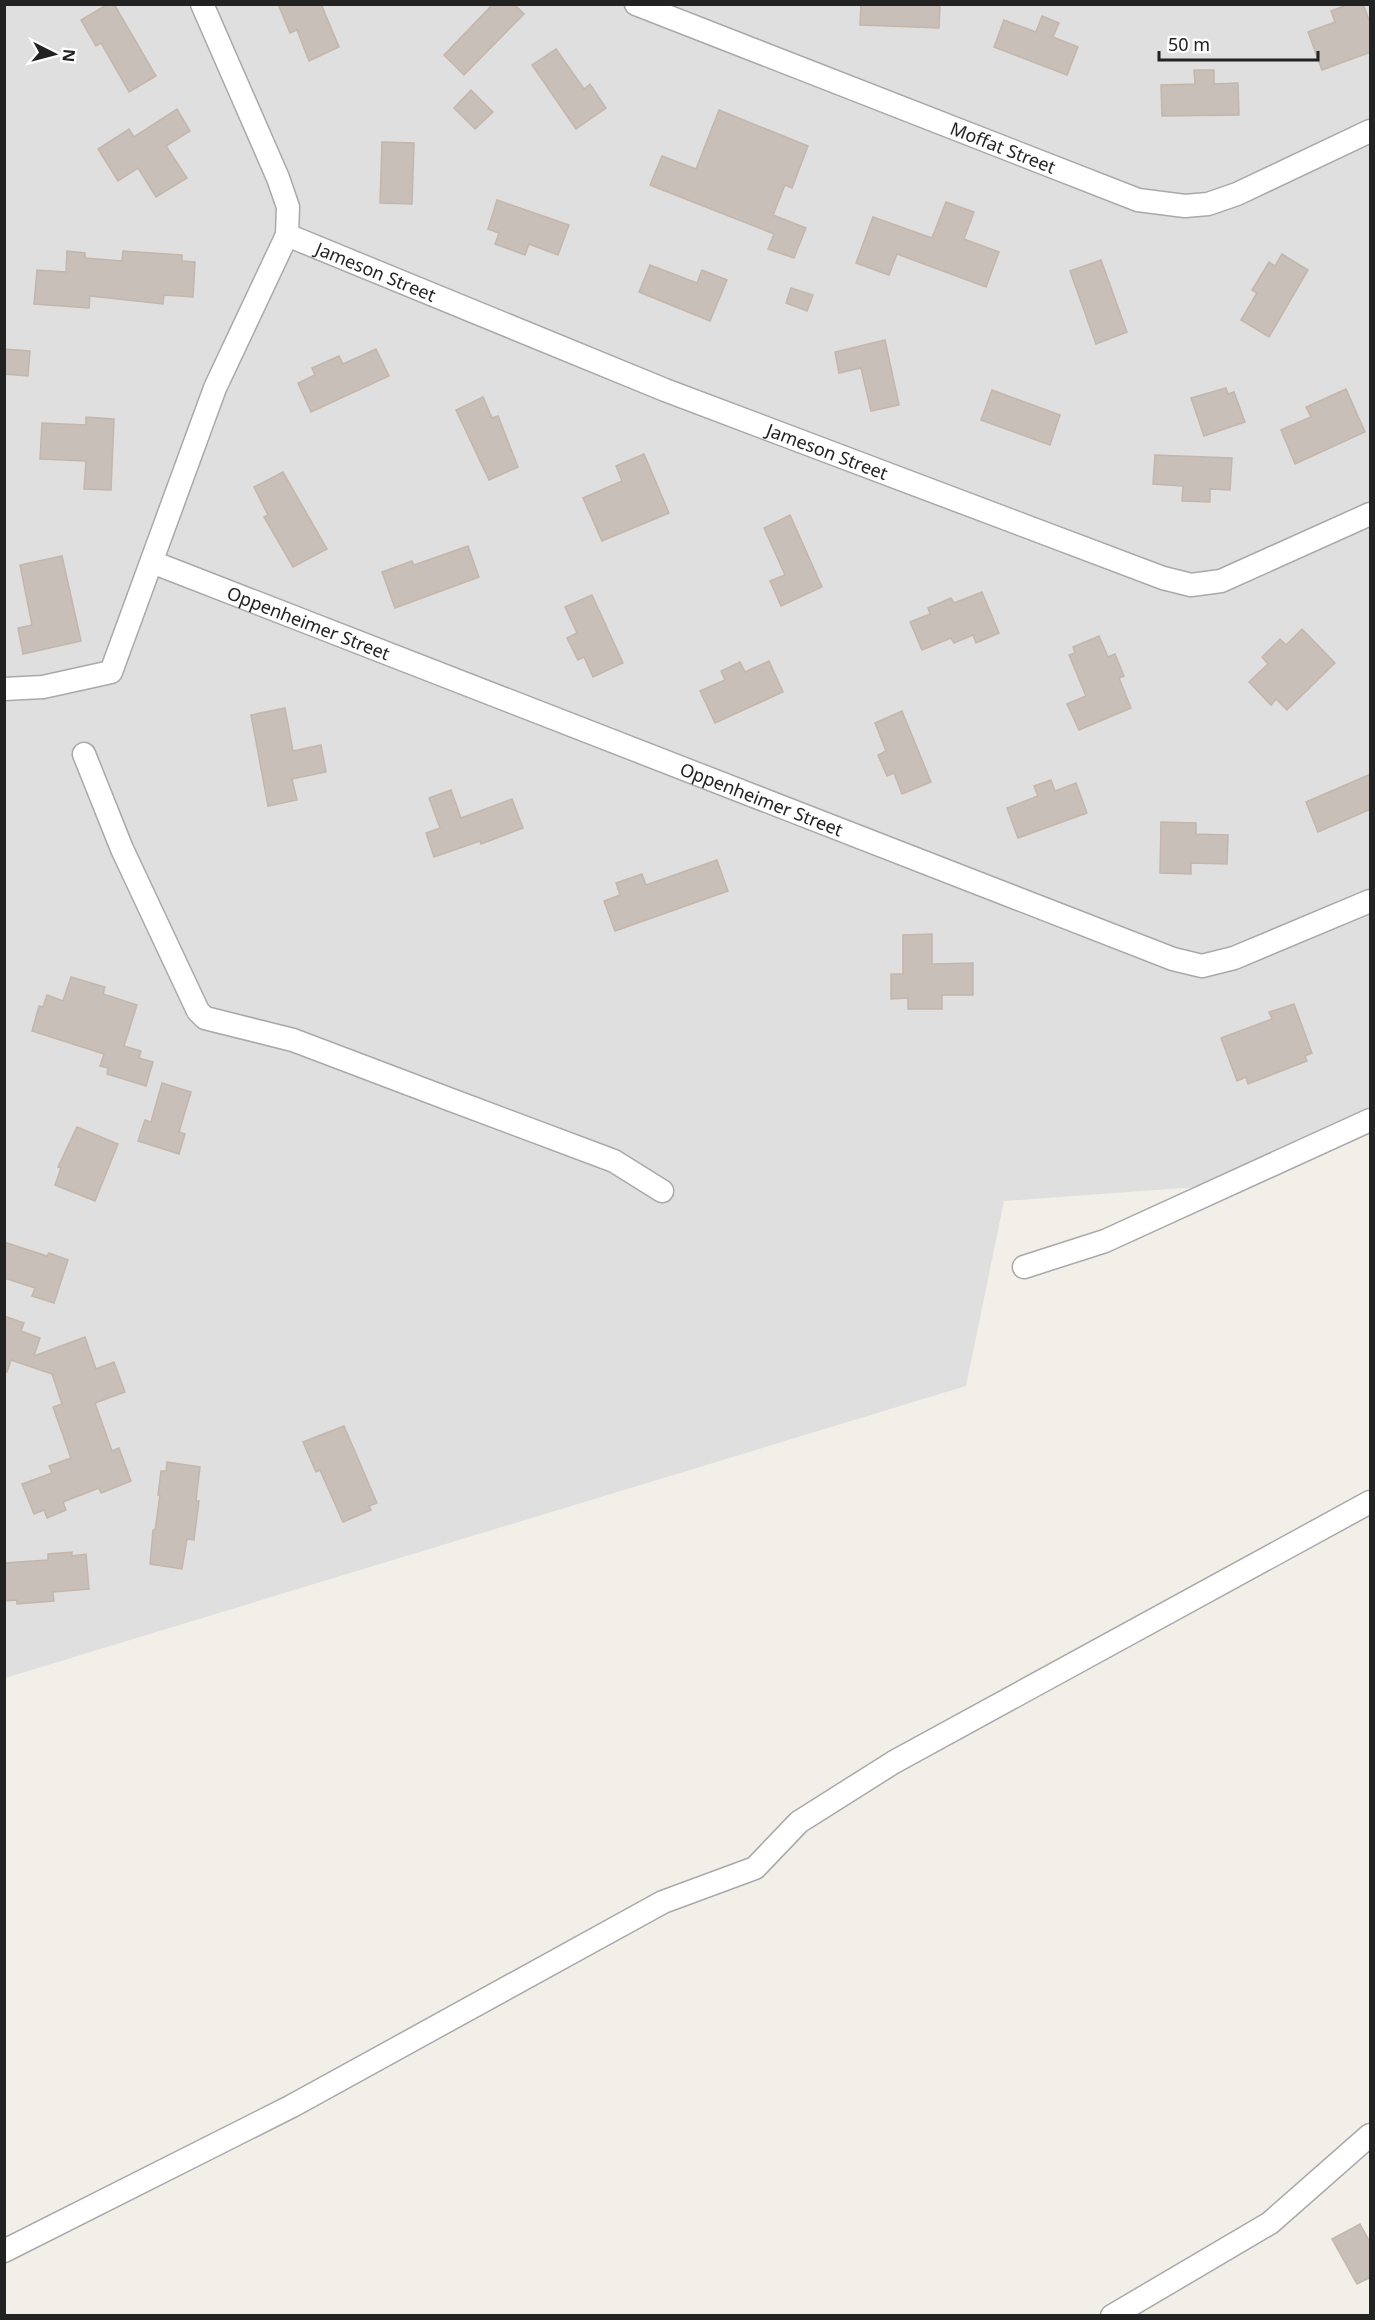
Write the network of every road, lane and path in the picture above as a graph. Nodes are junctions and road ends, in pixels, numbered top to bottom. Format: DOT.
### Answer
graph roads {
  1 [pos="202,4"];
  2 [pos="636,4"];
  3 [pos="1371,131"];
  4 [pos="286,235"];
  5 [pos="1371,514"];
  6 [pos="152,562"];
  7 [pos="4,689"];
  8 [pos="84,754"];
  9 [pos="1371,901"];
  10 [pos="1371,1120"];
  11 [pos="662,1191"];
  12 [pos="1024,1267"];
  13 [pos="1371,1502"];
  14 [pos="1371,2135"];
  15 [pos="4,2251"];
  16 [pos="1112,2316"];
  1 -- 4 [label="street"];
  2 -- 3 [label="street, Moffat Street"];
  4 -- 5 [label="street, Jameson Street"];
  4 -- 6 [label="street"];
  6 -- 7 [label="street"];
  6 -- 9 [label="street, Oppenheimer Street"];
  8 -- 11 [label="street"];
  10 -- 12 [label="street"];
  13 -- 15 [label="street"];
  14 -- 16 [label="street"];
}
